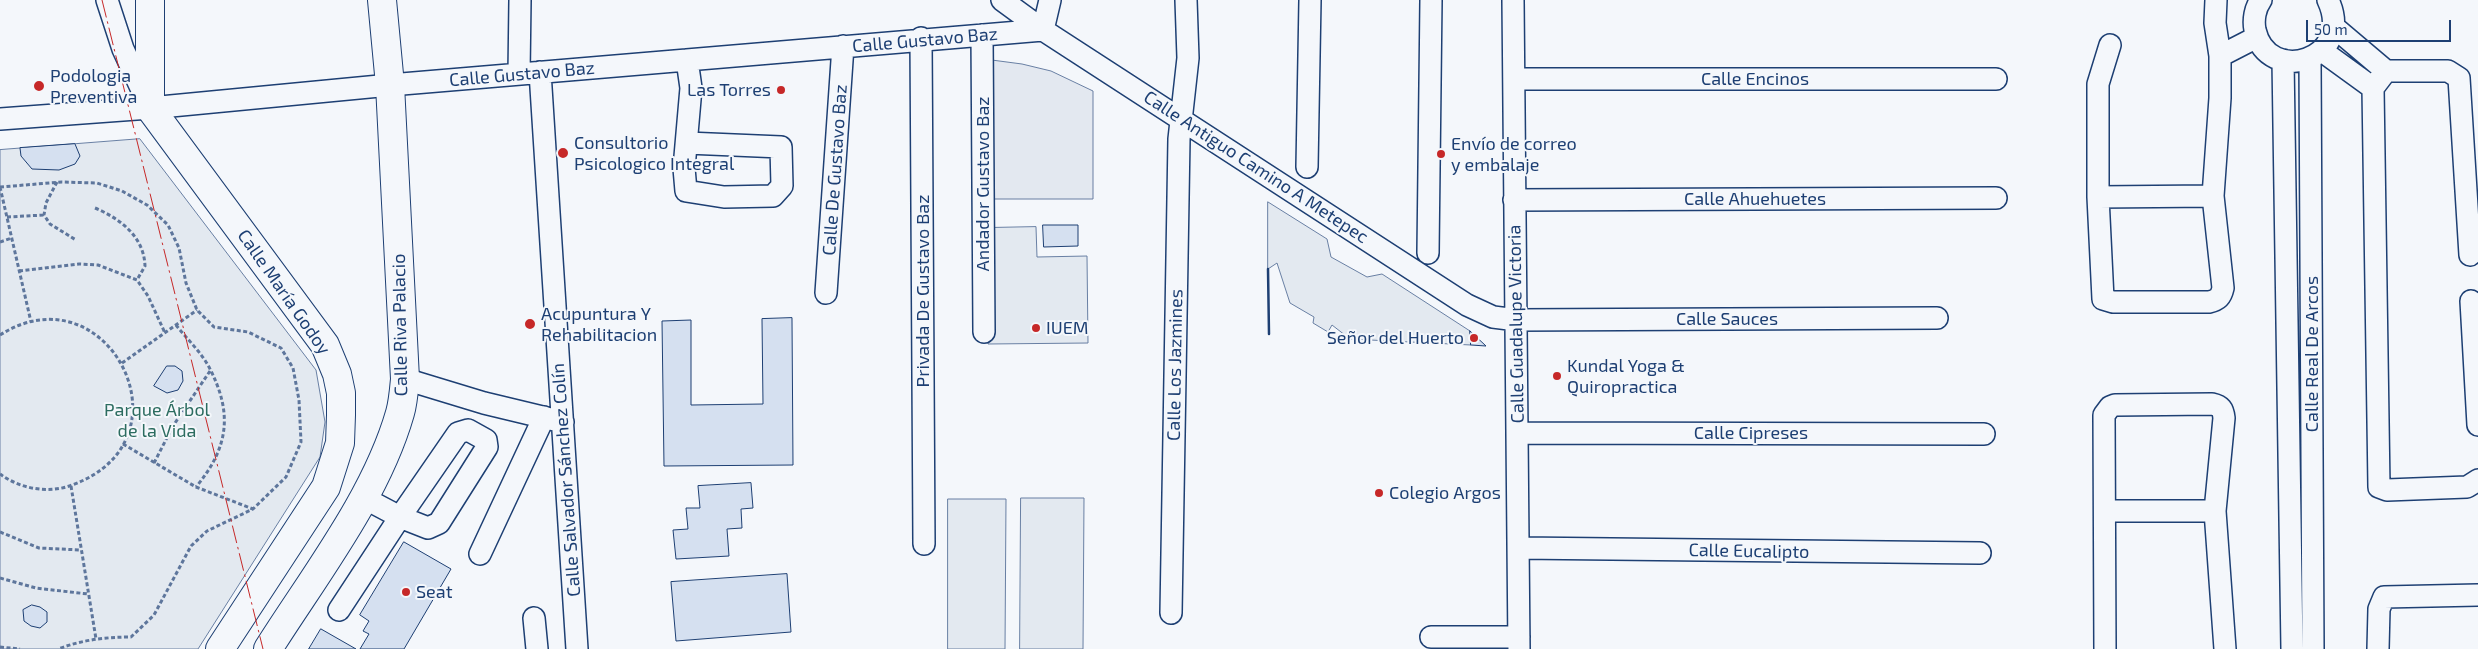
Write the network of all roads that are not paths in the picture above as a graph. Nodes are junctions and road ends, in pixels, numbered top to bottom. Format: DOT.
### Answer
graph roads {
  1 [pos="107,0"];
  2 [pos="150,0"];
  3 [pos="382,0"];
  4 [pos="520,0"];
  5 [pos="1002,0"];
  6 [pos="1050,0"];
  7 [pos="1186,0"];
  8 [pos="1310,0"];
  9 [pos="1431,0"];
  10 [pos="1513,0"];
  11 [pos="2216,0"];
  12 [pos="2328,0"];
  13 [pos="2255,1"];
  14 [pos="2334,26"];
  15 [pos="1043,30"];
  16 [pos="982,35"];
  17 [pos="2257,37"];
  18 [pos="921,38"];
  19 [pos="843,46"];
  20 [pos="2110,46"];
  21 [pos="2316,55"];
  22 [pos="2220,56"];
  23 [pos="687,60"];
  24 [pos="2283,60"];
  25 [pos="540,72"];
  26 [pos="519,74"];
  27 [pos="1514,79"];
  28 [pos="1996,79"];
  29 [pos="2380,80"];
  30 [pos="390,85"];
  31 [pos="150,108"];
  32 [pos="1180,117"];
  33 [pos="0,119"];
  34 [pos="687,143"];
  35 [pos="1307,167"];
  36 [pos="2213,196"];
  37 [pos="2098,197"];
  38 [pos="1996,198"];
  39 [pos="1514,200"];
  40 [pos="1428,254"];
  41 [pos="2470,255"];
  42 [pos="826,293"];
  43 [pos="2471,301"];
  44 [pos="1937,318"];
  45 [pos="1517,320"];
  46 [pos="984,332"];
  47 [pos="405,379"];
  48 [pos="554,419"];
  49 [pos="2478,425"];
  50 [pos="1518,433"];
  51 [pos="1984,434"];
  52 [pos="2478,480"];
  53 [pos="364,498"];
  54 [pos="2104,511"];
  55 [pos="2215,511"];
  56 [pos="400,517"];
  57 [pos="924,544"];
  58 [pos="1519,548"];
  59 [pos="1980,553"];
  60 [pos="480,554"];
  61 [pos="2478,594"];
  62 [pos="339,610"];
  63 [pos="1171,613"];
  64 [pos="534,618"];
  65 [pos="1431,637"];
  66 [pos="1519,643"];
  67 [pos="220,649"];
  68 [pos="268,649"];
  69 [pos="537,649"];
  70 [pos="577,649"];
  71 [pos="2104,649"];
  72 [pos="2225,649"];
  73 [pos="2292,649"];
  74 [pos="2313,649"];
  75 [pos="2378,649"];
  1 -- 31 [label="street"];
  2 -- 31 [label="main road"];
  3 -- 30 [label="main road, Calle Riva Palacio"];
  4 -- 26 [label="street"];
  5 -- 15 [label="street, Calle Antiguo Camino A Metepec"];
  6 -- 15 [label="street"];
  7 -- 32 [label="street, Calle Los Jazmines"];
  8 -- 35 [label="street"];
  9 -- 40 [label="street"];
  10 -- 27 [label="street, Calle Guadalupe Victoria"];
  11 -- 22 [label="street"];
  12 -- 14 [label="street"];
  13 -- 17 [label="street"];
  14 -- 21 [label="street"];
  14 -- 29 [label="street"];
  15 -- 16 [label="street, Calle Gustavo Baz"];
  15 -- 32 [label="street, Calle Antiguo Camino A Metepec"];
  16 -- 18 [label="street, Calle Gustavo Baz"];
  16 -- 46 [label="street, Andador Gustavo Baz"];
  17 -- 22 [label="street"];
  17 -- 24 [label="street"];
  18 -- 19 [label="street, Calle Gustavo Baz"];
  18 -- 57 [label="street, Privada De Gustavo Baz"];
  19 -- 23 [label="street, Calle Gustavo Baz"];
  19 -- 42 [label="street, Calle De Gustavo Baz"];
  20 -- 37 [label="street"];
  21 -- 24 [label="street"];
  21 -- 29 [label="street"];
  21 -- 74 [label="street, Calle Real De Arcos"];
  22 -- 36 [label="street"];
  23 -- 25 [label="street, Calle Gustavo Baz"];
  23 -- 34 [label="street"];
  24 -- 73 [label="street, Calle Real De Arcos"];
  25 -- 26 [label="street, Calle Gustavo Baz"];
  25 -- 48 [label="street, Calle Salvador Sánchez Colín"];
  26 -- 30 [label="street, Calle Gustavo Baz"];
  27 -- 28 [label="street, Calle Encinos"];
  27 -- 39 [label="street, Calle Guadalupe Victoria"];
  29 -- 41 [label="street"];
  29 -- 52 [label="street"];
  30 -- 31 [label="street, Calle Gustavo Baz"];
  30 -- 47 [label="main road, Calle Riva Palacio"];
  31 -- 33 [label="street, Calle Gustavo Baz"];
  31 -- 67 [label="main road, Calle María Godoy"];
  32 -- 45 [label="street, Calle Antiguo Camino A Metepec"];
  32 -- 63 [label="street, Calle Los Jazmines"];
  34 -- 34 [label="street"];
  36 -- 37 [label="street"];
  36 -- 37 [label="street"];
  38 -- 39 [label="street, Calle Ahuehuetes"];
  39 -- 45 [label="street, Calle Guadalupe Victoria"];
  43 -- 49 [label="street"];
  44 -- 45 [label="street, Calle Sauces"];
  45 -- 50 [label="street, Calle Guadalupe Victoria"];
  47 -- 48 [label="street"];
  47 -- 53 [label="main road, Calle Riva Palacio"];
  48 -- 60 [label="street"];
  48 -- 70 [label="street, Calle Salvador Sánchez Colín"];
  50 -- 51 [label="street, Calle Cipreses"];
  50 -- 58 [label="street, Calle Guadalupe Victoria"];
  53 -- 56 [label="street"];
  53 -- 68 [label="main road, Calle Riva Palacio"];
  54 -- 55 [label="street"];
  54 -- 55 [label="street"];
  54 -- 71 [label="street"];
  55 -- 72 [label="street"];
  56 -- 56 [label="street"];
  56 -- 62 [label="street"];
  58 -- 59 [label="street, Calle Eucalipto"];
  58 -- 66 [label="street, Calle Guadalupe Victoria"];
  61 -- 75 [label="street"];
  64 -- 69 [label="street"];
  65 -- 66 [label="street"];
}
